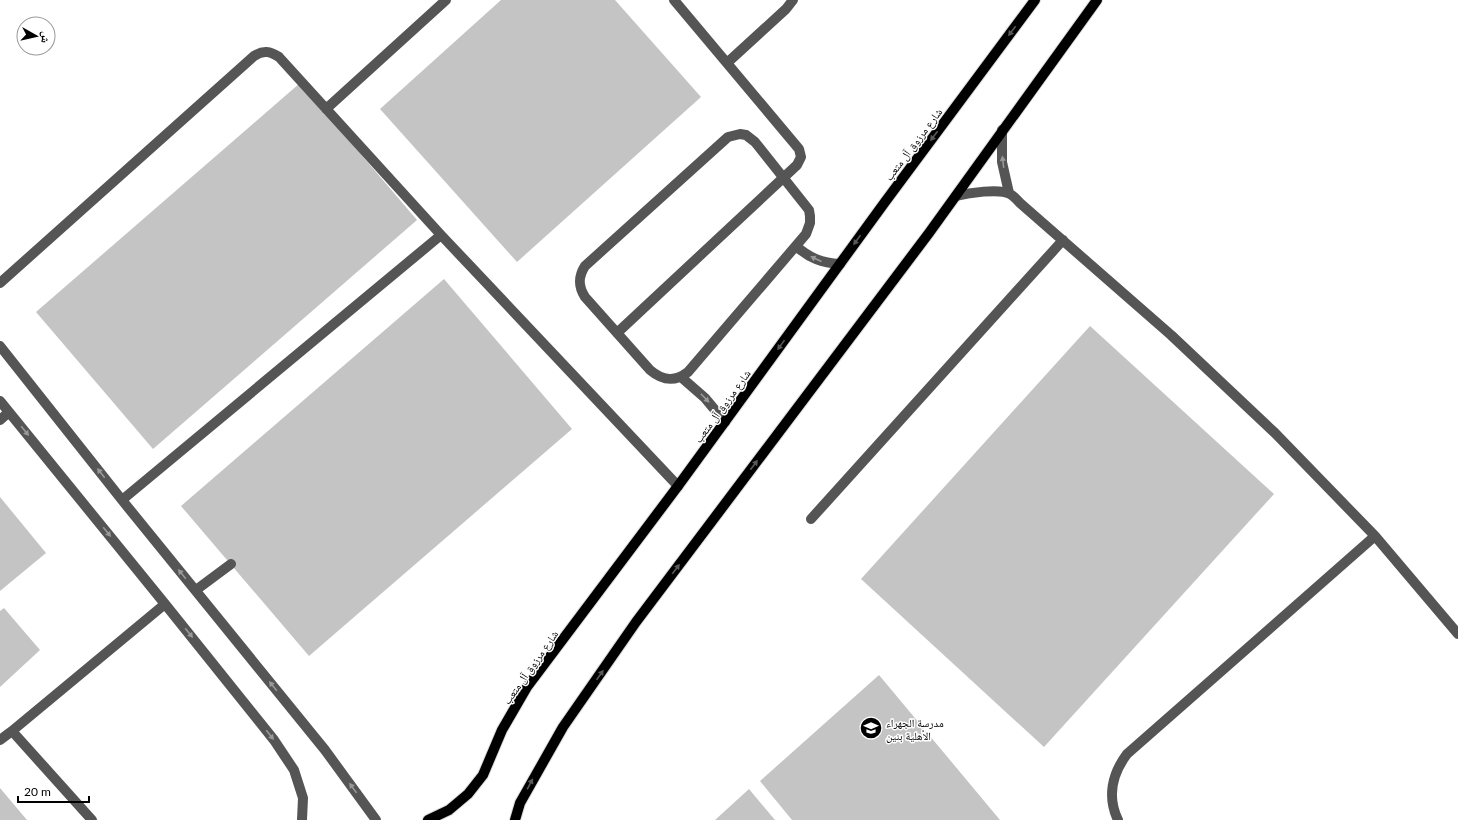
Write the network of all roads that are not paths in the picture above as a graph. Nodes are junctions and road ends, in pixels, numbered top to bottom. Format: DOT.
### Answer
graph roads {
  1 [pos="446,0"];
  2 [pos="674,0"];
  3 [pos="793,0"];
  4 [pos="1035,0"];
  5 [pos="1096,0"];
  6 [pos="727,63"];
  7 [pos="326,109"];
  8 [pos="1002,130"];
  9 [pos="784,178"];
  10 [pos="1009,193"];
  11 [pos="956,196"];
  12 [pos="441,235"];
  13 [pos="1063,240"];
  14 [pos="796,246"];
  15 [pos="840,264"];
  16 [pos="0,283"];
  17 [pos="617,333"];
  18 [pos="0,346"];
  19 [pos="681,377"];
  20 [pos="0,401"];
  21 [pos="9,412"];
  22 [pos="0,420"];
  23 [pos="725,422"];
  24 [pos="678,486"];
  25 [pos="122,500"];
  26 [pos="811,519"];
  27 [pos="1375,536"];
  28 [pos="232,564"];
  29 [pos="196,590"];
  30 [pos="165,604"];
  31 [pos="1458,634"];
  32 [pos="12,731"];
  33 [pos="0,740"];
  34 [pos="92,820"];
  35 [pos="302,820"];
  36 [pos="376,820"];
  37 [pos="428,820"];
  38 [pos="515,820"];
  39 [pos="1118,820"];
  1 -- 7 [label="street"];
  2 -- 6 [label="street"];
  3 -- 6 [label="street"];
  4 -- 15 [label="main road, شارع مرزوق آل متعب, one-way"];
  5 -- 8 [label="main road"];
  6 -- 9 [label="street"];
  7 -- 12 [label="street"];
  7 -- 16 [label="street"];
  10 -- 8 [label="street, one-way"];
  8 -- 11 [label="main road"];
  9 -- 14 [label="street"];
  9 -- 17 [label="street"];
  9 -- 17 [label="street"];
  10 -- 11 [label="street"];
  10 -- 13 [label="street"];
  38 -- 11 [label="main road, one-way"];
  12 -- 24 [label="street"];
  12 -- 25 [label="street"];
  13 -- 26 [label="street"];
  13 -- 27 [label="street"];
  15 -- 14 [label="street, one-way"];
  14 -- 19 [label="street"];
  15 -- 23 [label="main road, شارع مرزوق آل متعب, one-way"];
  17 -- 19 [label="street"];
  25 -- 18 [label="street, one-way"];
  19 -- 23 [label="street, one-way"];
  20 -- 21 [label="street"];
  21 -- 22 [label="street"];
  21 -- 30 [label="street, one-way"];
  23 -- 24 [label="main road, شارع مرزوق آل متعب"];
  24 -- 37 [label="main road, شارع مرزوق آل متعب"];
  29 -- 25 [label="street, one-way"];
  27 -- 31 [label="street"];
  27 -- 39 [label="street"];
  28 -- 29 [label="street"];
  36 -- 29 [label="street, one-way"];
  30 -- 32 [label="street"];
  30 -- 35 [label="street, one-way"];
  32 -- 33 [label="street"];
  32 -- 34 [label="street"];
}
